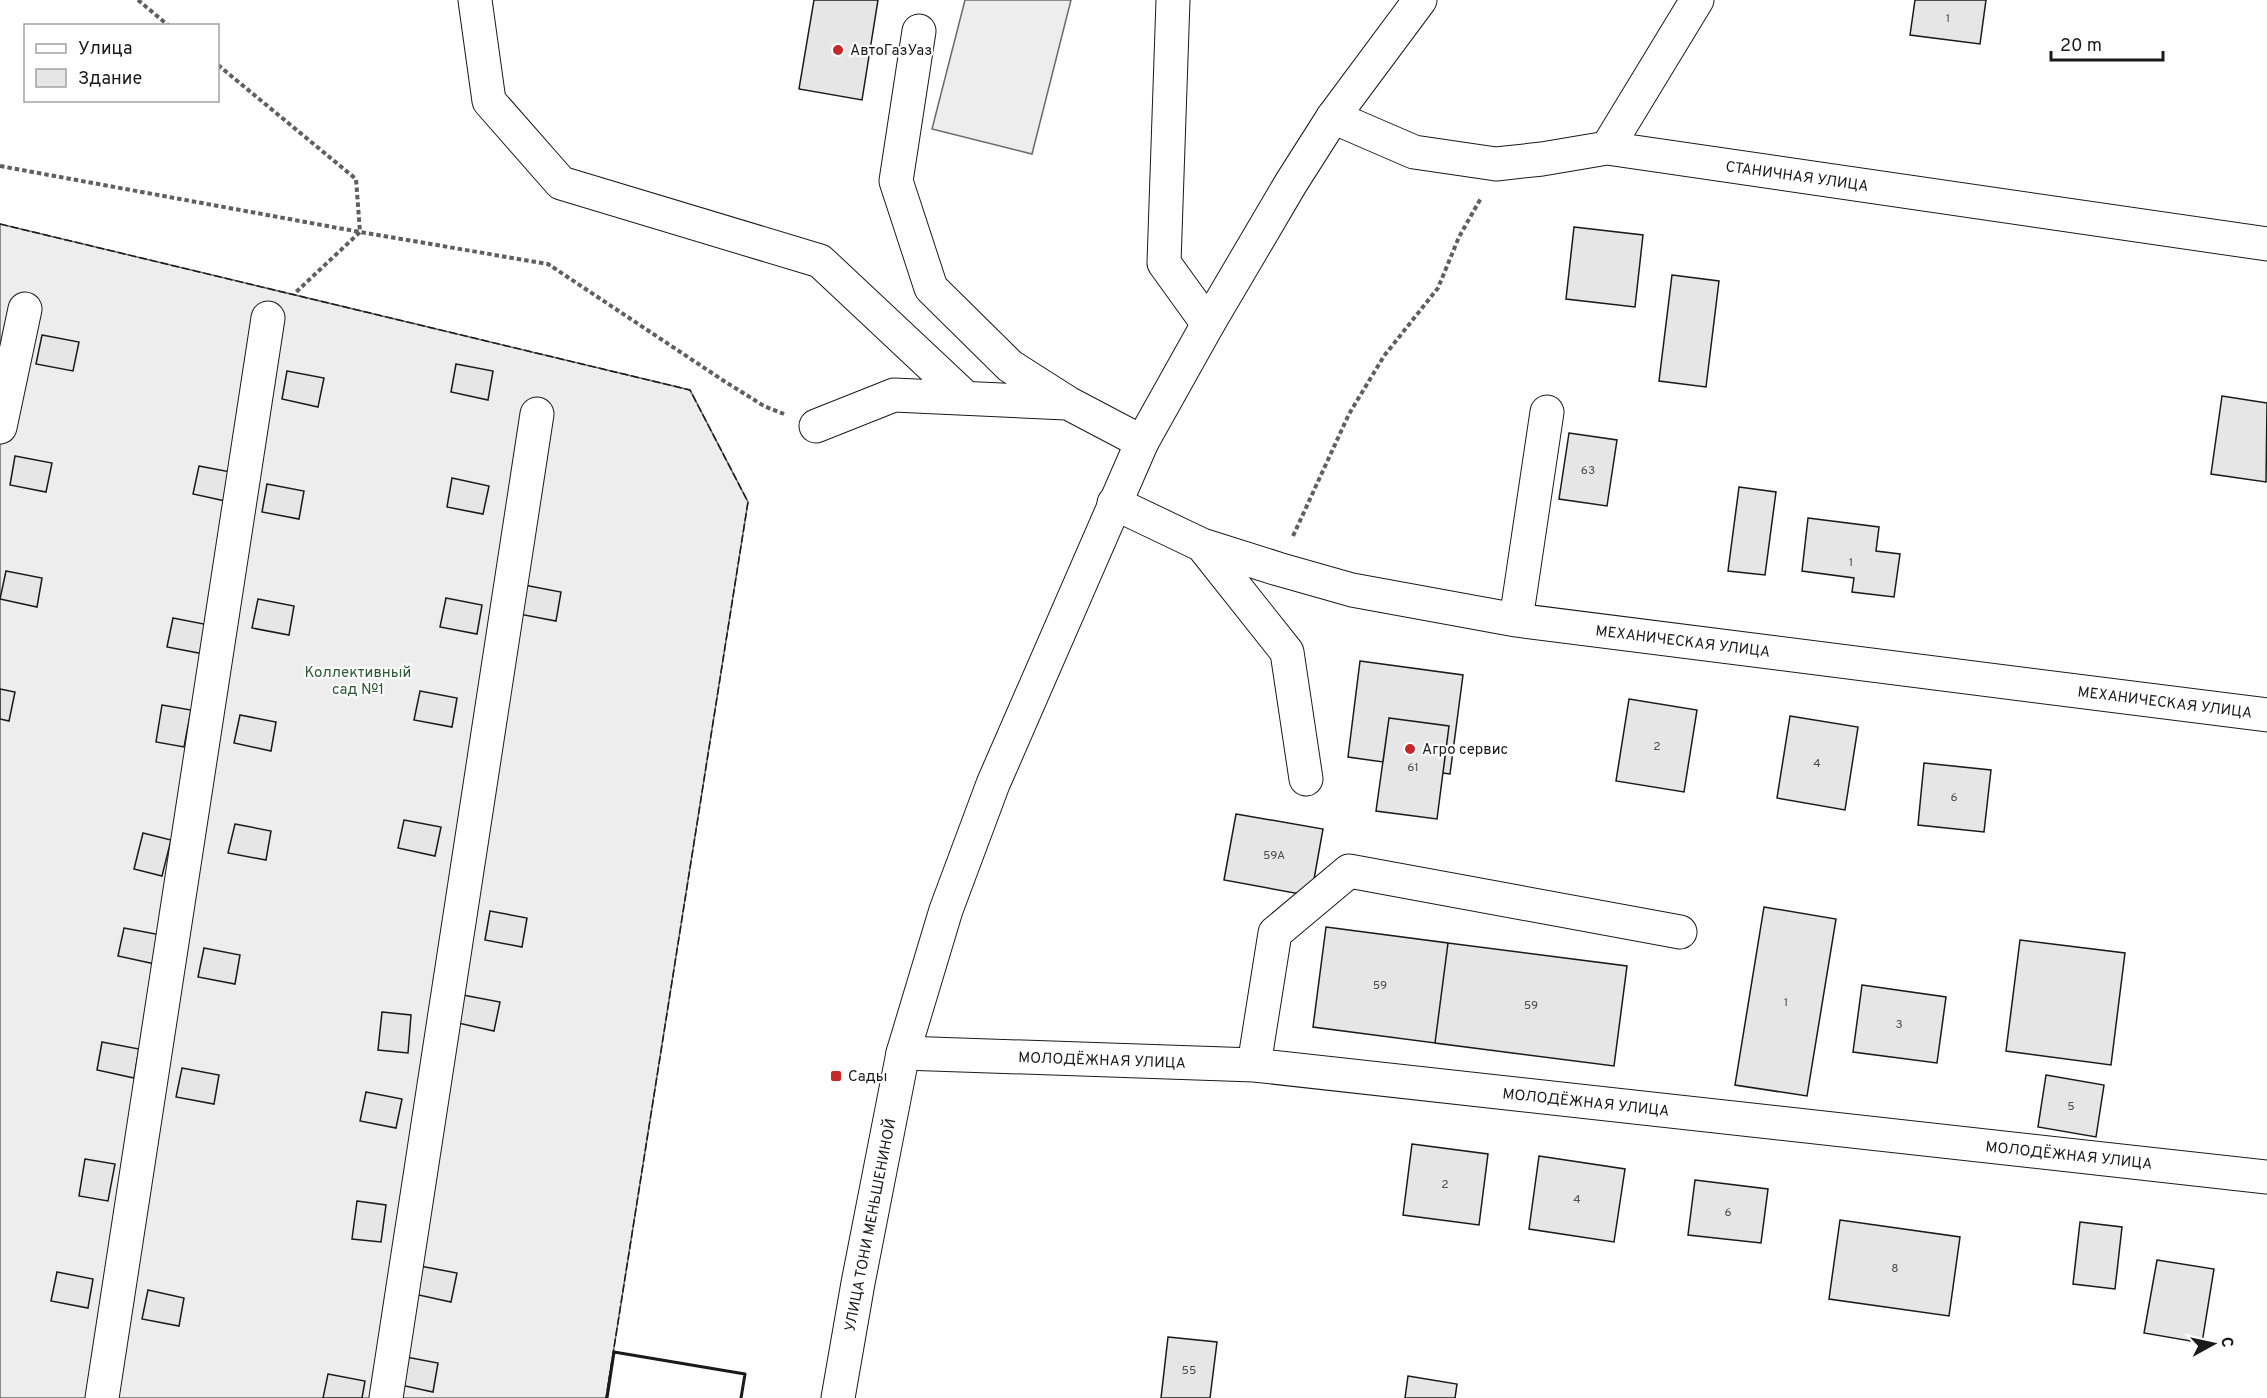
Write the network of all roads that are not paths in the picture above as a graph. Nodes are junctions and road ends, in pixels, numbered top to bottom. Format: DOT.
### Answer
graph roads {
  1 [pos="476,0"];
  2 [pos="1173,0"];
  3 [pos="1420,0"];
  4 [pos="1697,0"];
  5 [pos="919,32"];
  6 [pos="1333,117"];
  7 [pos="1607,148"];
  8 [pos="2267,244"];
  9 [pos="25,309"];
  10 [pos="268,318"];
  11 [pos="1208,324"];
  12 [pos="966,398"];
  13 [pos="1068,403"];
  14 [pos="1547,412"];
  15 [pos="537,414"];
  16 [pos="816,426"];
  17 [pos="0,427"];
  18 [pos="1142,442"];
  19 [pos="1114,503"];
  20 [pos="1202,545"];
  21 [pos="1515,620"];
  22 [pos="2267,715"];
  23 [pos="1306,780"];
  24 [pos="1680,932"];
  25 [pos="903,1053"];
  26 [pos="1254,1065"];
  27 [pos="2267,1177"];
  28 [pos="102,1398"];
  29 [pos="386,1398"];
  30 [pos="838,1398"];
  1 -- 12 [label="street"];
  2 -- 11 [label="street"];
  3 -- 6 [label="street, УЛИЦА ТОНИ МЕНЬШЕНИНОЙ"];
  4 -- 7 [label="street"];
  5 -- 13 [label="street"];
  6 -- 7 [label="street, СТАНИЧНАЯ УЛИЦА"];
  6 -- 11 [label="street, УЛИЦА ТОНИ МЕНЬШЕНИНОЙ"];
  7 -- 8 [label="street, СТАНИЧНАЯ УЛИЦА"];
  9 -- 17 [label="street"];
  10 -- 28 [label="street"];
  11 -- 18 [label="street, УЛИЦА ТОНИ МЕНЬШЕНИНОЙ"];
  12 -- 13 [label="street"];
  12 -- 16 [label="street"];
  13 -- 18 [label="street"];
  14 -- 21 [label="street"];
  15 -- 29 [label="street"];
  18 -- 19 [label="street, УЛИЦА ТОНИ МЕНЬШЕНИНОЙ"];
  19 -- 20 [label="street, МЕХАНИЧЕСКАЯ УЛИЦА"];
  19 -- 25 [label="street, УЛИЦА ТОНИ МЕНЬШЕНИНОЙ"];
  20 -- 21 [label="street, МЕХАНИЧЕСКАЯ УЛИЦА"];
  20 -- 23 [label="street"];
  21 -- 22 [label="street, МЕХАНИЧЕСКАЯ УЛИЦА"];
  24 -- 26 [label="street"];
  25 -- 26 [label="street, МОЛОДЁЖНАЯ УЛИЦА"];
  25 -- 30 [label="street, УЛИЦА ТОНИ МЕНЬШЕНИНОЙ"];
  26 -- 27 [label="street, МОЛОДЁЖНАЯ УЛИЦА"];
}
